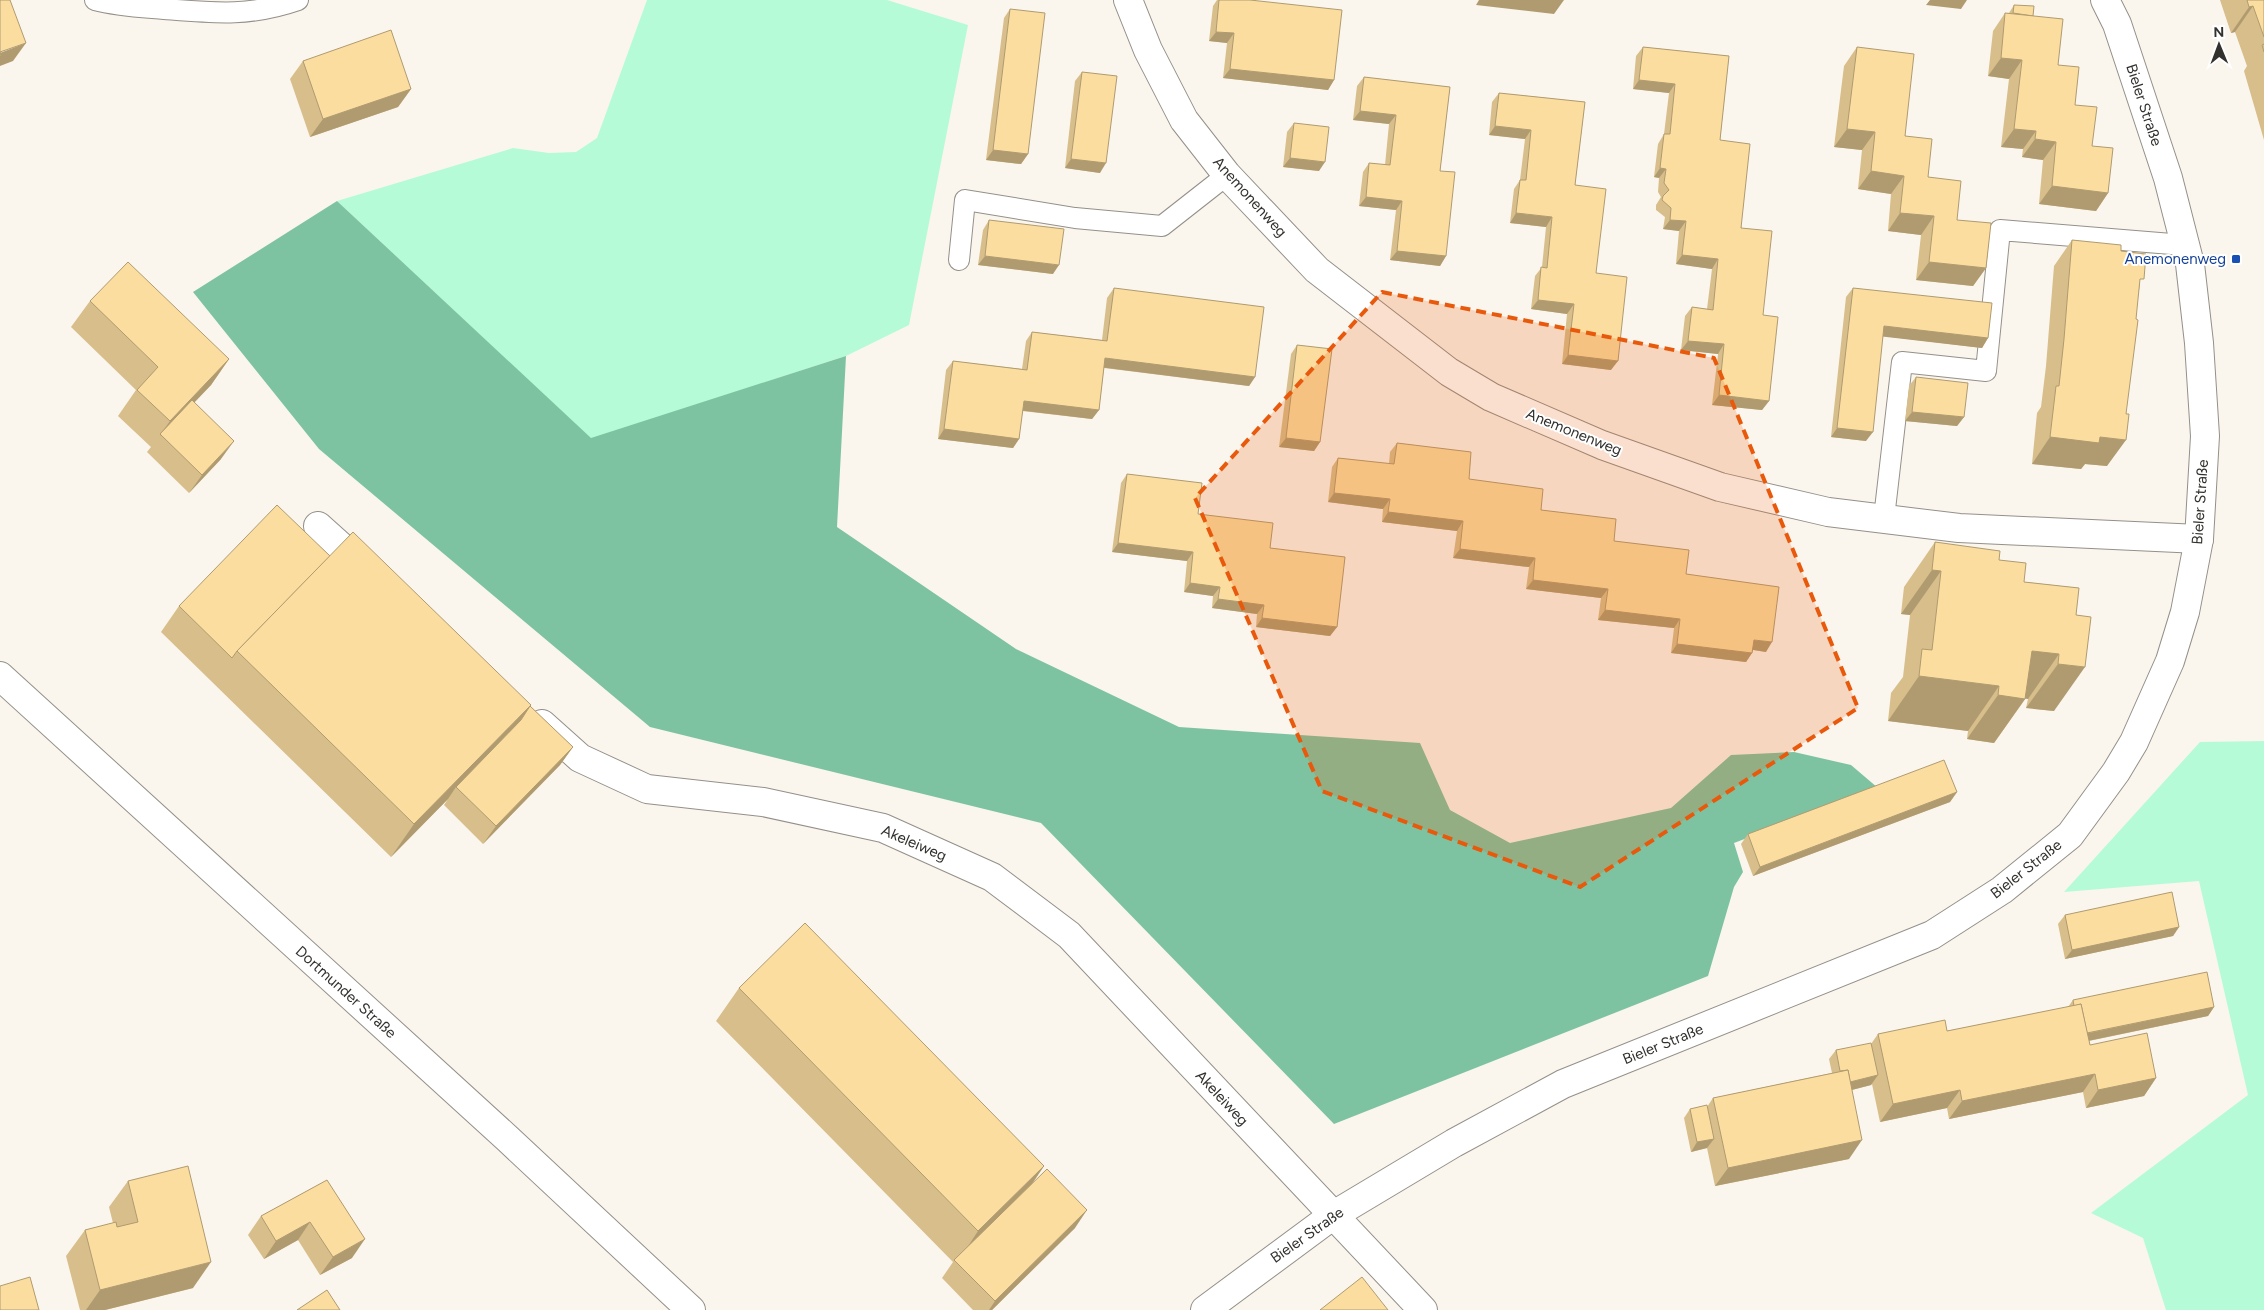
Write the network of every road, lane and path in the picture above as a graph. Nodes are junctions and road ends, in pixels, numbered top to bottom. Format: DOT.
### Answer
graph roads {
  1 [pos="95,0"];
  2 [pos="298,0"];
  3 [pos="1128,0"];
  4 [pos="2105,0"];
  5 [pos="1227,175"];
  6 [pos="2184,245"];
  7 [pos="959,260"];
  8 [pos="1884,518"];
  9 [pos="318,526"];
  10 [pos="2199,539"];
  11 [pos="383,584"];
  12 [pos="0,676"];
  13 [pos="522,706"];
  14 [pos="1332,1216"];
  15 [pos="691,1310"];
  16 [pos="1205,1310"];
  17 [pos="1423,1310"];
  1 -- 2 [label="lane"];
  3 -- 5 [label="street, Anemonenweg"];
  4 -- 6 [label="street, Bieler Straße"];
  5 -- 7 [label="lane"];
  5 -- 8 [label="street, Anemonenweg"];
  6 -- 8 [label="lane"];
  6 -- 10 [label="street, Bieler Straße"];
  8 -- 10 [label="street, Anemonenweg"];
  9 -- 11 [label="street"];
  10 -- 14 [label="street, Bieler Straße"];
  12 -- 15 [label="street, Dortmunder Straße"];
  13 -- 14 [label="street, Akeleiweg"];
  14 -- 16 [label="street, Bieler Straße"];
  14 -- 17 [label="street, Akeleiweg"];
}
